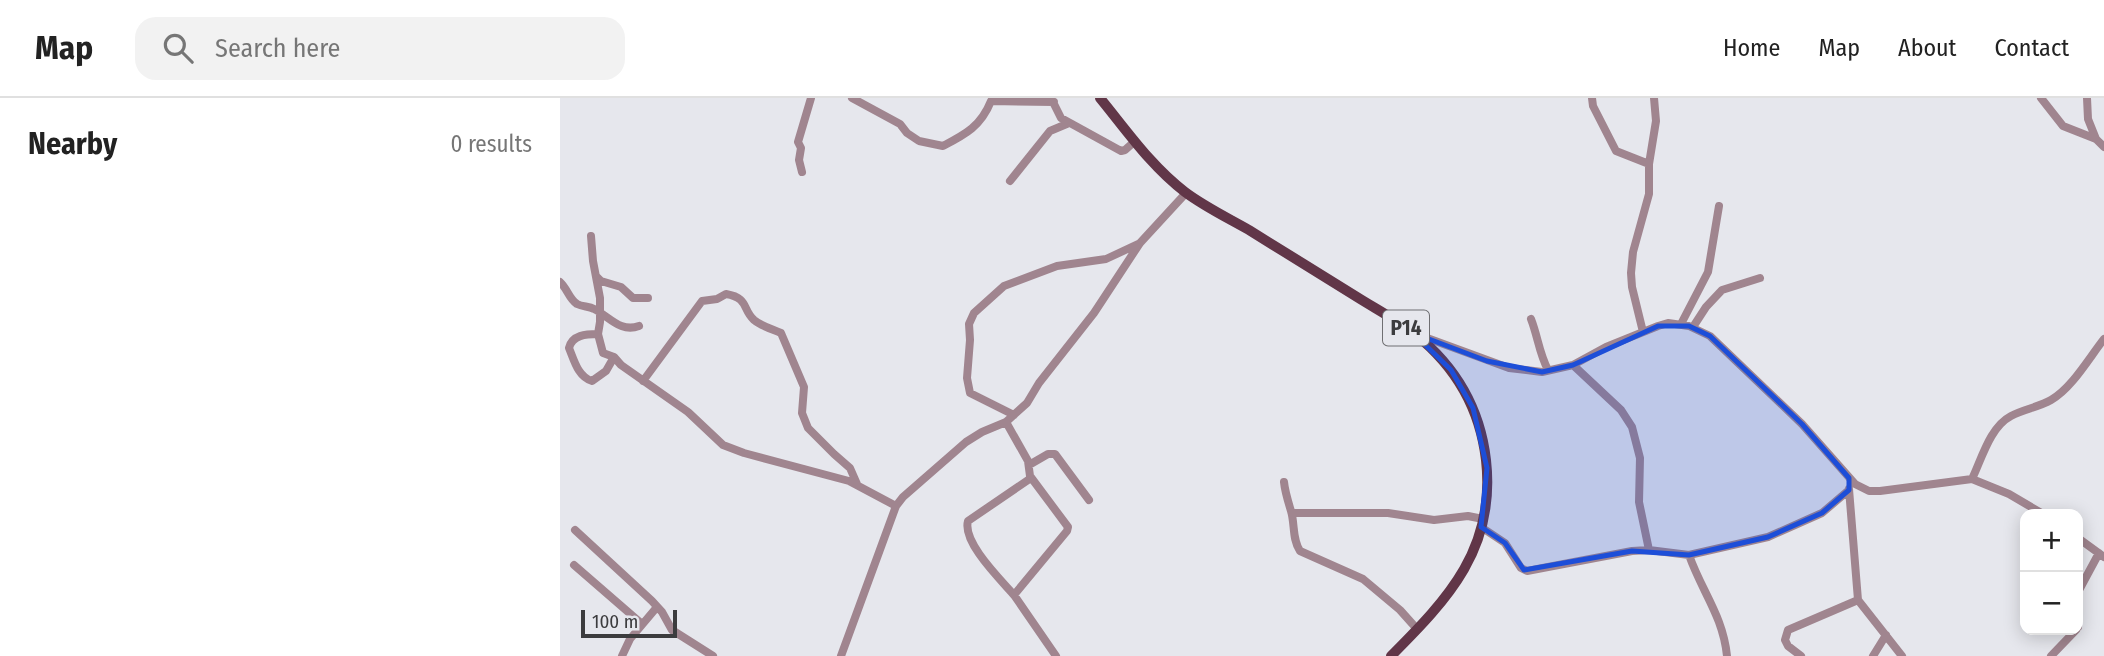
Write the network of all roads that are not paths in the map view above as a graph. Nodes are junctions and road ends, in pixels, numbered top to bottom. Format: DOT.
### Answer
graph roads {
  1 [pos="811,98"];
  2 [pos="852,98"];
  3 [pos="1100,98"];
  4 [pos="1592,98"];
  5 [pos="1654,98"];
  6 [pos="2041,98"];
  7 [pos="2087,98"];
  8 [pos="1052,100"];
  9 [pos="1069,123"];
  10 [pos="2096,139"];
  11 [pos="1134,142"];
  12 [pos="2104,147"];
  13 [pos="1649,164"];
  14 [pos="802,172"];
  15 [pos="1010,181"];
  16 [pos="1186,193"];
  17 [pos="1720,206"];
  18 [pos="592,236"];
  19 [pos="1140,243"];
  20 [pos="596,276"];
  21 [pos="1760,278"];
  22 [pos="560,282"];
  23 [pos="648,298"];
  24 [pos="600,314"];
  25 [pos="1531,319"];
  26 [pos="1681,324"];
  27 [pos="639,326"];
  28 [pos="1693,327"];
  29 [pos="1643,332"];
  30 [pos="1413,333"];
  31 [pos="597,334"];
  32 [pos="2104,339"];
  33 [pos="614,357"];
  34 [pos="1573,365"];
  35 [pos="1548,370"];
  36 [pos="643,381"];
  37 [pos="1014,415"];
  38 [pos="1006,422"];
  39 [pos="1029,465"];
  40 [pos="1031,478"];
  41 [pos="1849,478"];
  42 [pos="1972,479"];
  43 [pos="1284,482"];
  44 [pos="857,484"];
  45 [pos="1849,490"];
  46 [pos="1089,500"];
  47 [pos="895,506"];
  48 [pos="2034,509"];
  49 [pos="1292,513"];
  50 [pos="1482,523"];
  51 [pos="575,530"];
  52 [pos="2083,542"];
  53 [pos="1649,550"];
  54 [pos="1689,555"];
  55 [pos="2102,555"];
  56 [pos="574,565"];
  57 [pos="2083,584"];
  58 [pos="1014,595"];
  59 [pos="1858,600"];
  60 [pos="657,607"];
  61 [pos="642,624"];
  62 [pos="1417,629"];
  63 [pos="1886,635"];
  64 [pos="2071,635"];
  65 [pos="622,656"];
  66 [pos="713,656"];
  67 [pos="841,656"];
  68 [pos="1056,656"];
  69 [pos="1391,656"];
  70 [pos="1727,656"];
  71 [pos="1801,656"];
  72 [pos="1873,656"];
  73 [pos="1902,656"];
  74 [pos="2051,656"];
  1 -- 14 [label="street"];
  2 -- 8 [label="street"];
  3 -- 11 [label="main road, P14"];
  4 -- 13 [label="street"];
  5 -- 13 [label="street"];
  6 -- 10 [label="street"];
  7 -- 10 [label="street"];
  8 -- 9 [label="street"];
  9 -- 11 [label="street"];
  9 -- 15 [label="street"];
  10 -- 12 [label="street"];
  11 -- 16 [label="main road, P14"];
  13 -- 29 [label="street"];
  16 -- 19 [label="street"];
  16 -- 30 [label="main road, P14"];
  17 -- 26 [label="street"];
  18 -- 20 [label="street"];
  19 -- 37 [label="street"];
  19 -- 37 [label="street"];
  20 -- 23 [label="street"];
  20 -- 24 [label="street"];
  21 -- 28 [label="street"];
  22 -- 24 [label="street"];
  24 -- 27 [label="street"];
  24 -- 31 [label="street"];
  25 -- 35 [label="street"];
  26 -- 28 [label="street"];
  26 -- 29 [label="street"];
  28 -- 41 [label="street"];
  29 -- 34 [label="street"];
  30 -- 35 [label="street"];
  30 -- 50 [label="main road, P14"];
  31 -- 33 [label="street"];
  31 -- 33 [label="street"];
  32 -- 42 [label="street"];
  33 -- 36 [label="street"];
  34 -- 35 [label="street"];
  34 -- 53 [label="street"];
  36 -- 44 [label="street"];
  36 -- 44 [label="street"];
  37 -- 38 [label="street"];
  38 -- 39 [label="street"];
  38 -- 47 [label="street"];
  39 -- 40 [label="street"];
  39 -- 46 [label="street"];
  40 -- 58 [label="street"];
  40 -- 58 [label="street"];
  41 -- 42 [label="street"];
  41 -- 45 [label="street"];
  42 -- 48 [label="street"];
  43 -- 49 [label="street"];
  44 -- 47 [label="street"];
  45 -- 54 [label="street"];
  45 -- 59 [label="street"];
  47 -- 67 [label="street"];
  49 -- 50 [label="street"];
  49 -- 62 [label="street"];
  50 -- 53 [label="street"];
  50 -- 62 [label="main road, P14"];
  51 -- 60 [label="street"];
  52 -- 55 [label="street"];
  53 -- 54 [label="street"];
  54 -- 70 [label="street"];
  55 -- 57 [label="street"];
  56 -- 61 [label="street"];
  58 -- 68 [label="street"];
  59 -- 63 [label="street"];
  59 -- 71 [label="street"];
  60 -- 61 [label="street"];
  60 -- 66 [label="street"];
  61 -- 65 [label="street"];
  62 -- 69 [label="main road, P14"];
  63 -- 72 [label="street"];
  63 -- 73 [label="street"];
  64 -- 74 [label="street"];
}
